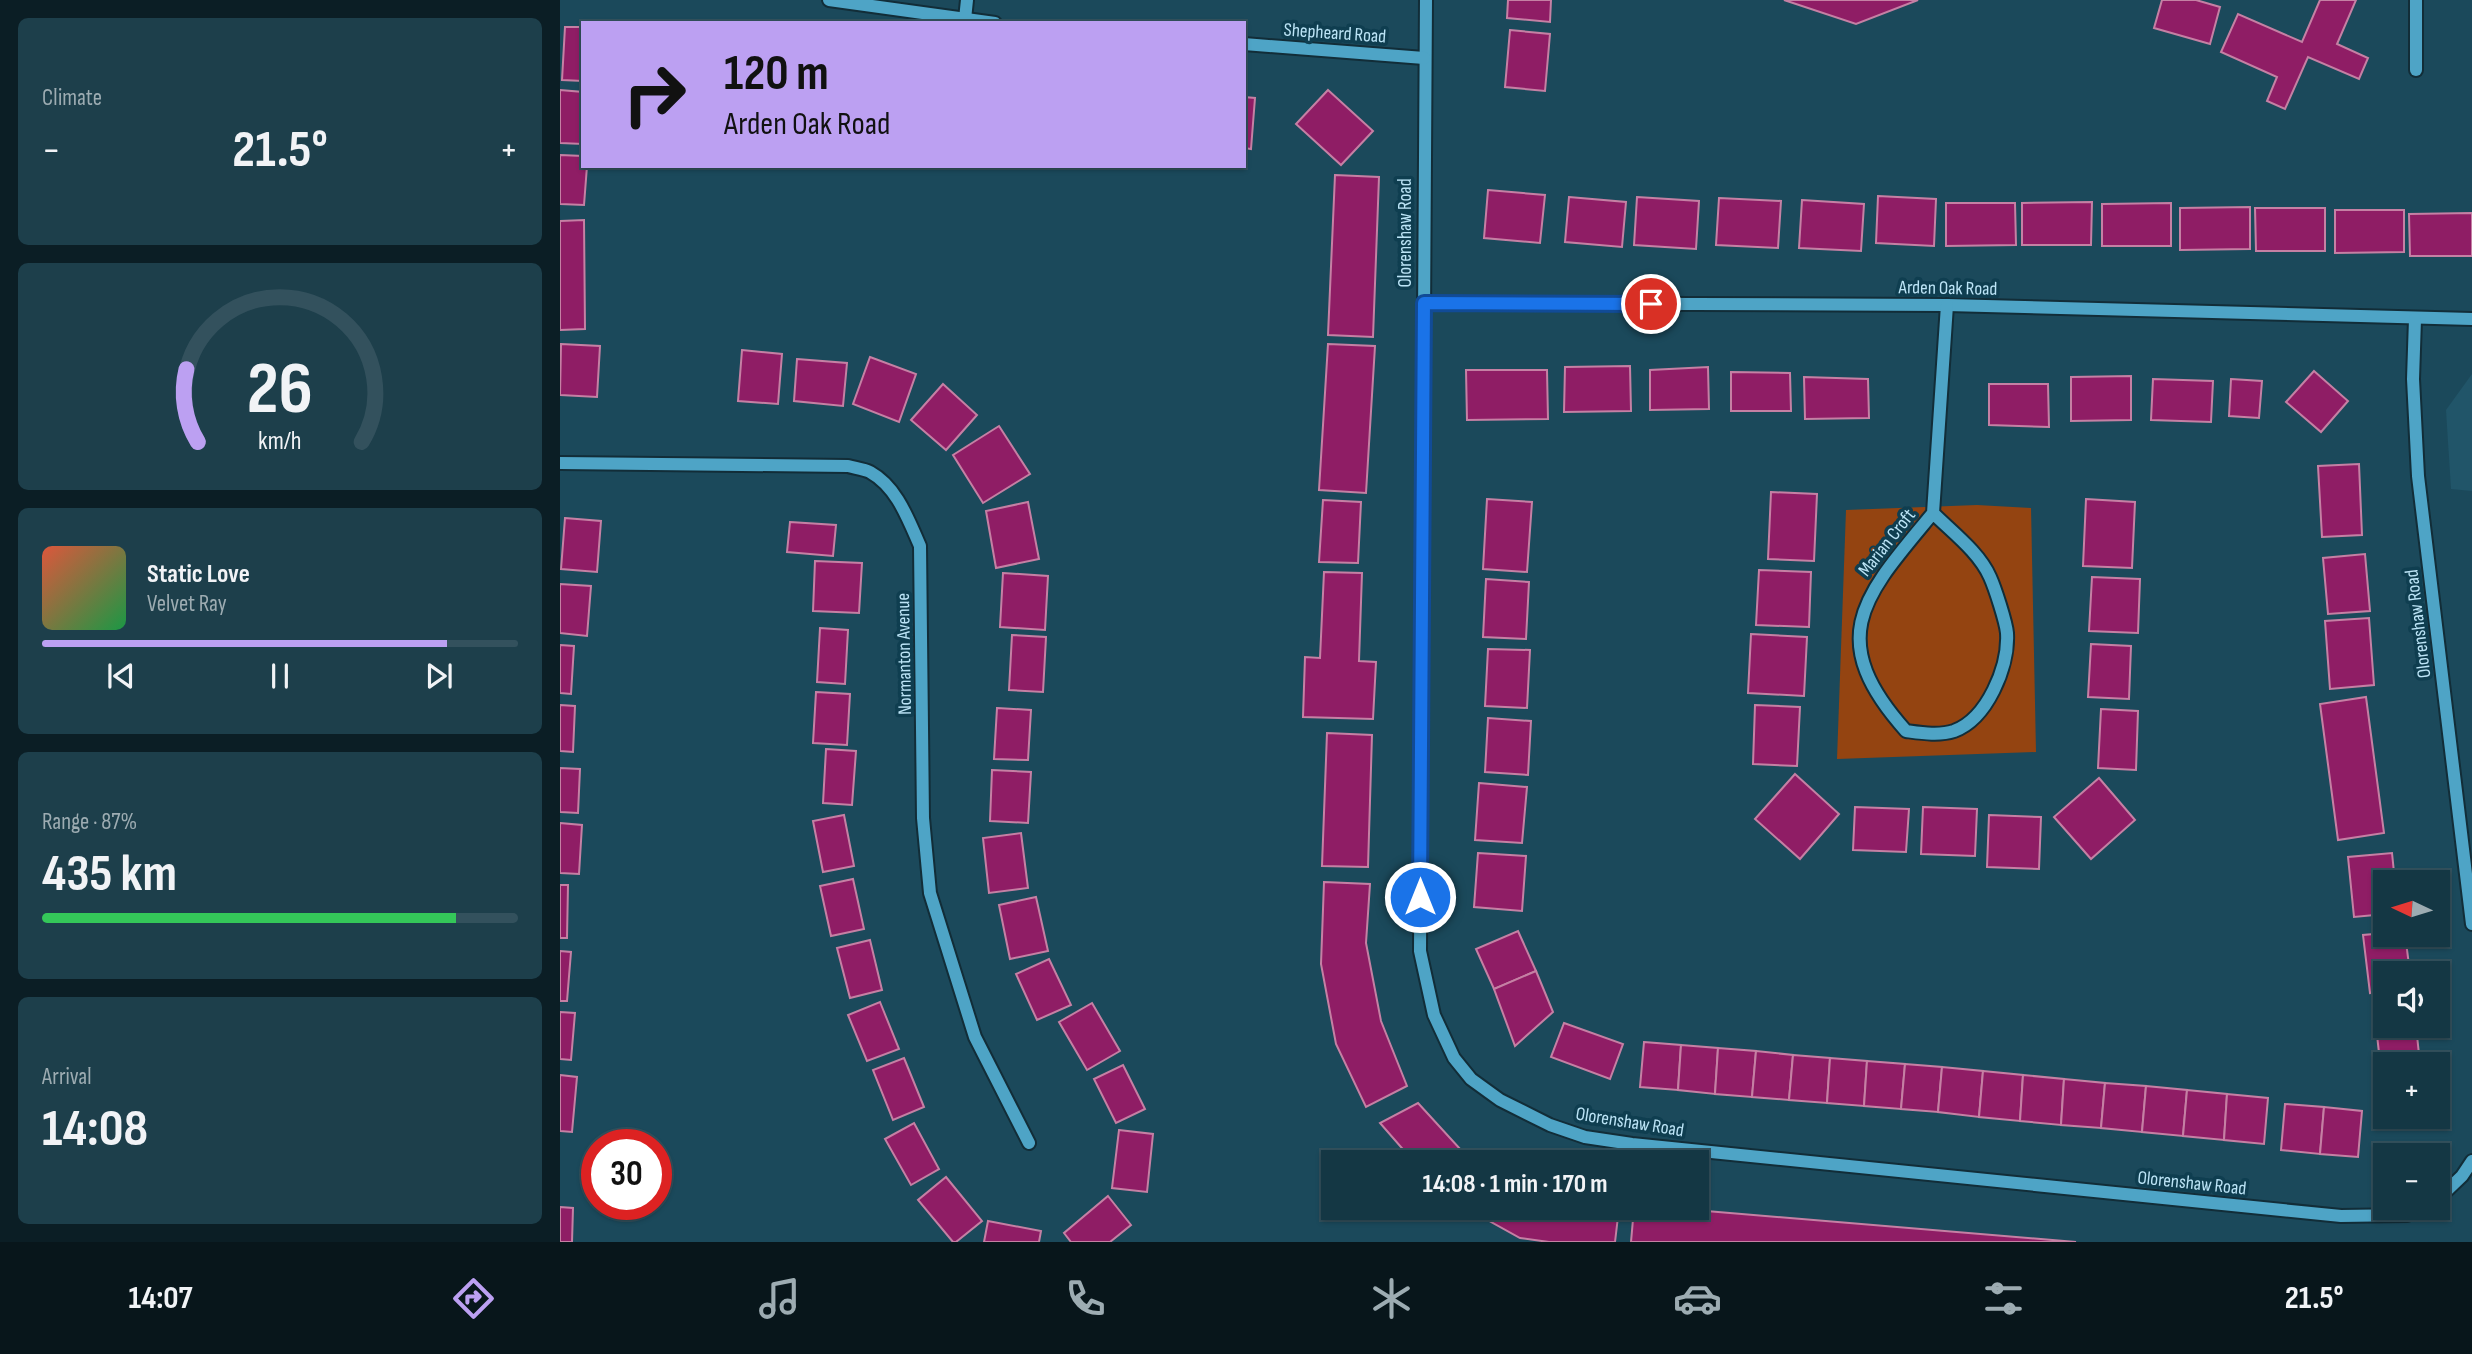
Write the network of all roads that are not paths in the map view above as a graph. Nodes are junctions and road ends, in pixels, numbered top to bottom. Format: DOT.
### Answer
graph roads {
  1 [pos="829,0"];
  2 [pos="967,0"];
  3 [pos="1426,0"];
  4 [pos="2416,0"];
  5 [pos="965,19"];
  6 [pos="980,21"];
  7 [pos="1246,44"];
  8 [pos="1424,58"];
  9 [pos="2416,70"];
  10 [pos="1424,303"];
  11 [pos="1947,306"];
  12 [pos="2415,319"];
  13 [pos="2472,320"];
  14 [pos="560,463"];
  15 [pos="1933,513"];
  16 [pos="2472,924"];
  17 [pos="1029,1143"];
  18 [pos="2472,1161"];
  19 [pos="2450,1188"];
  20 [pos="2373,1215"];
  1 -- 5 [label="street"];
  2 -- 5 [label="street"];
  3 -- 8 [label="street, Olorenshaw Road"];
  4 -- 9 [label="street"];
  5 -- 6 [label="street"];
  7 -- 8 [label="street, Shepheard Road"];
  8 -- 10 [label="street, Olorenshaw Road"];
  10 -- 11 [label="street, Arden Oak Road"];
  10 -- 20 [label="street, Olorenshaw Road"];
  11 -- 12 [label="street, Arden Oak Road"];
  11 -- 15 [label="street, Marian Croft"];
  12 -- 13 [label="street, Arden Oak Road"];
  12 -- 16 [label="street, Olorenshaw Road"];
  14 -- 17 [label="street, Normanton Avenue"];
  15 -- 15 [label="street, Marian Croft"];
  18 -- 19 [label="street"];
}
